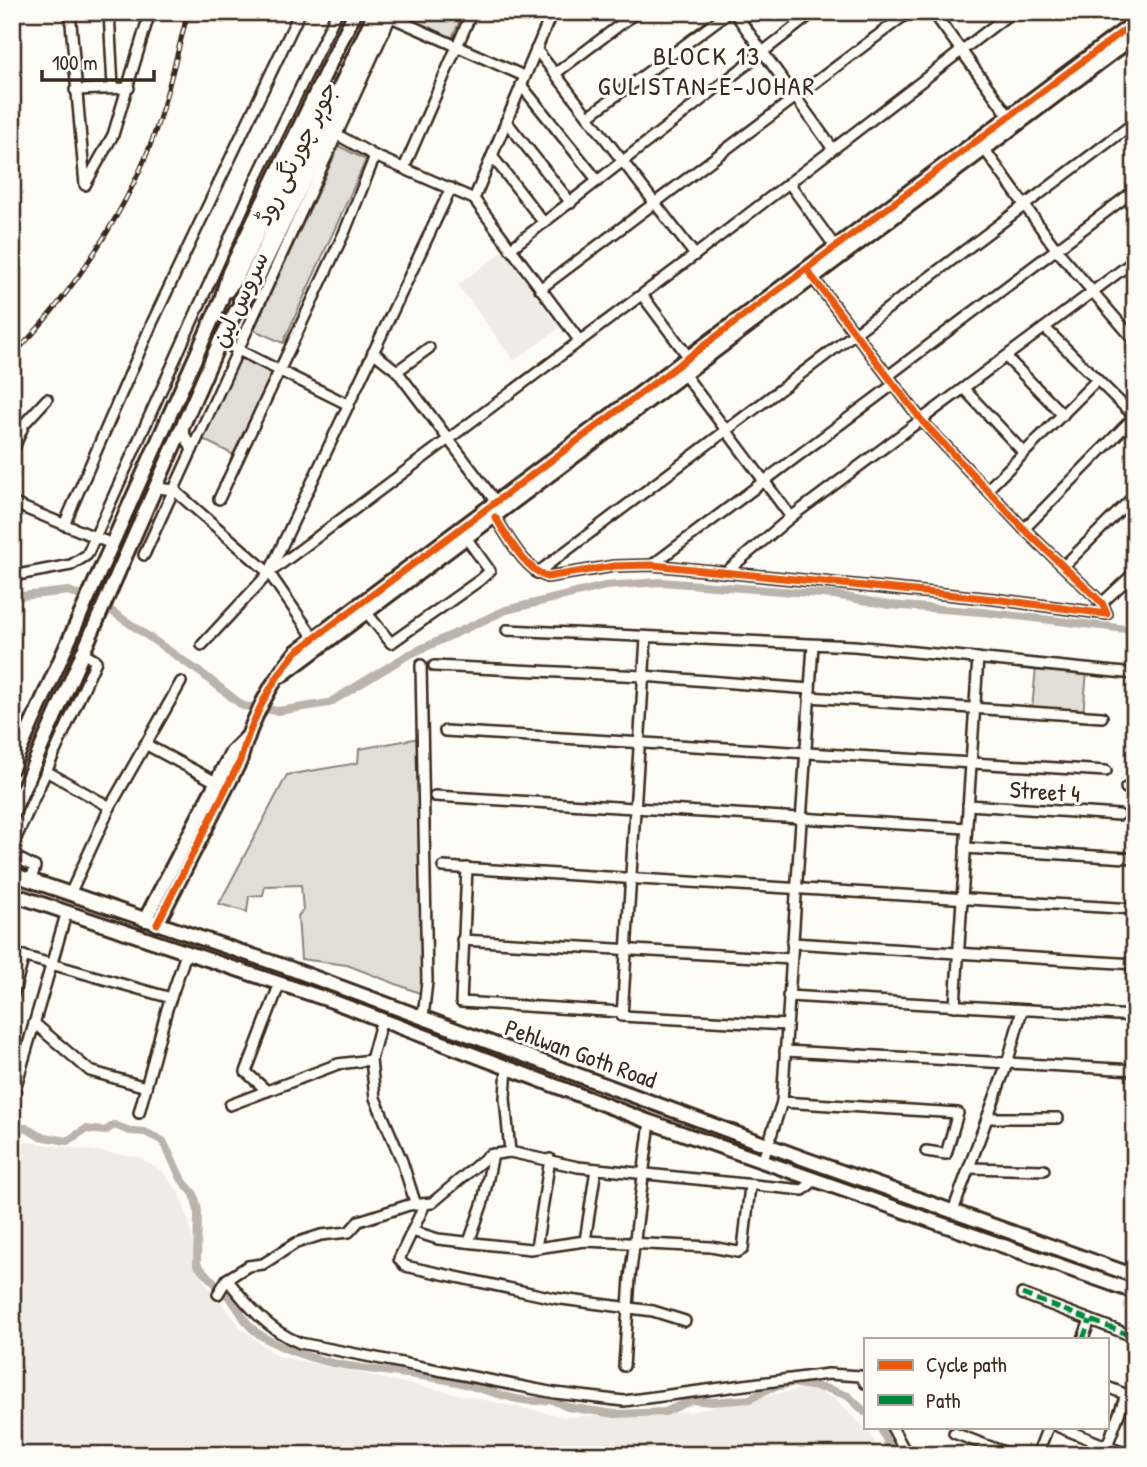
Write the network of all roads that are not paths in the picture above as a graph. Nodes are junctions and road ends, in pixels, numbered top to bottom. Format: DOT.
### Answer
graph roads {
  1 [pos="70,12"];
  2 [pos="109,12"];
  3 [pos="150,12"];
  4 [pos="300,12"];
  5 [pos="337,12"];
  6 [pos="355,12"];
  7 [pos="364,12"];
  8 [pos="375,12"];
  9 [pos="472,12"];
  10 [pos="552,12"];
  11 [pos="638,12"];
  12 [pos="731,12"];
  13 [pos="814,12"];
  14 [pos="909,12"];
  15 [pos="933,12"];
  16 [pos="1012,12"];
  17 [pos="390,14"];
  18 [pos="1135,22"];
  19 [pos="1135,36"];
  20 [pos="457,47"];
  21 [pos="537,48"];
  22 [pos="763,51"];
  23 [pos="963,51"];
  24 [pos="556,73"];
  25 [pos="523,81"];
  26 [pos="113,87"];
  27 [pos="129,88"];
  28 [pos="75,90"];
  29 [pos="797,99"];
  30 [pos="590,115"];
  31 [pos="1009,116"];
  32 [pos="506,121"];
  33 [pos="1135,122"];
  34 [pos="336,134"];
  35 [pos="833,149"];
  36 [pos="985,149"];
  37 [pos="375,156"];
  38 [pos="492,156"];
  39 [pos="625,161"];
  40 [pos="404,168"];
  41 [pos="949,169"];
  42 [pos="598,181"];
  43 [pos="789,183"];
  44 [pos="451,188"];
  45 [pos="1135,190"];
  46 [pos="474,199"];
  47 [pos="654,202"];
  48 [pos="570,203"];
  49 [pos="1026,205"];
  50 [pos="544,223"];
  51 [pos="836,248"];
  52 [pos="510,249"];
  53 [pos="1056,249"];
  54 [pos="695,256"];
  55 [pos="1135,260"];
  56 [pos="810,275"];
  57 [pos="540,289"];
  58 [pos="257,292"];
  59 [pos="1091,293"];
  60 [pos="642,295"];
  61 [pos="221,300"];
  62 [pos="237,309"];
  63 [pos="1045,328"];
  64 [pos="857,334"];
  65 [pos="579,340"];
  66 [pos="220,341"];
  67 [pos="1135,341"];
  68 [pos="429,348"];
  69 [pos="237,349"];
  70 [pos="373,352"];
  71 [pos="1006,357"];
  72 [pos="690,359"];
  73 [pos="280,369"];
  74 [pos="397,371"];
  75 [pos="684,374"];
  76 [pos="891,380"];
  77 [pos="1097,380"];
  78 [pos="964,389"];
  79 [pos="47,399"];
  80 [pos="643,399"];
  81 [pos="349,405"];
  82 [pos="1062,415"];
  83 [pos="1135,417"];
  84 [pos="922,421"];
  85 [pos="182,429"];
  86 [pos="725,429"];
  87 [pos="447,439"];
  88 [pos="192,450"];
  89 [pos="12,453"];
  90 [pos="1024,453"];
  91 [pos="766,482"];
  92 [pos="157,488"];
  93 [pos="988,489"];
  94 [pos="174,490"];
  95 [pos="1135,495"];
  96 [pos="219,499"];
  97 [pos="496,502"];
  98 [pos="12,503"];
  99 [pos="495,517"];
  100 [pos="791,517"];
  101 [pos="64,525"];
  102 [pos="1024,529"];
  103 [pos="95,537"];
  104 [pos="467,538"];
  105 [pos="112,544"];
  106 [pos="144,555"];
  107 [pos="653,565"];
  108 [pos="1064,566"];
  109 [pos="726,572"];
  110 [pos="1135,572"];
  111 [pos="269,573"];
  112 [pos="537,573"];
  113 [pos="12,576"];
  114 [pos="1102,603"];
  115 [pos="367,613"];
  116 [pos="507,630"];
  117 [pos="314,638"];
  118 [pos="646,638"];
  119 [pos="202,645"];
  120 [pos="813,645"];
  121 [pos="81,652"];
  122 [pos="978,658"];
  123 [pos="421,665"];
  124 [pos="434,666"];
  125 [pos="1135,674"];
  126 [pos="643,676"];
  127 [pos="181,682"];
  128 [pos="273,684"];
  129 [pos="810,693"];
  130 [pos="974,710"];
  131 [pos="1102,717"];
  132 [pos="445,731"];
  133 [pos="246,738"];
  134 [pos="640,743"];
  135 [pos="145,744"];
  136 [pos="805,753"];
  137 [pos="971,762"];
  138 [pos="12,768"];
  139 [pos="46,771"];
  140 [pos="1106,771"];
  141 [pos="216,782"];
  142 [pos="435,796"];
  143 [pos="968,806"];
  144 [pos="110,807"];
  145 [pos="636,811"];
  146 [pos="12,814"];
  147 [pos="1119,815"];
  148 [pos="800,820"];
  149 [pos="966,828"];
  150 [pos="12,847"];
  151 [pos="965,848"];
  152 [pos="12,855"];
  153 [pos="1127,858"];
  154 [pos="443,867"];
  155 [pos="467,868"];
  156 [pos="12,874"];
  157 [pos="631,879"];
  158 [pos="31,880"];
  159 [pos="796,889"];
  160 [pos="12,894"];
  161 [pos="70,894"];
  162 [pos="961,898"];
  163 [pos="1134,909"];
  164 [pos="68,911"];
  165 [pos="150,922"];
  166 [pos="462,940"];
  167 [pos="792,943"];
  168 [pos="626,949"];
  169 [pos="187,951"];
  170 [pos="232,951"];
  171 [pos="12,954"];
  172 [pos="958,954"];
  173 [pos="24,956"];
  174 [pos="791,959"];
  175 [pos="52,962"];
  176 [pos="227,964"];
  177 [pos="1135,964"];
  178 [pos="14,983"];
  179 [pos="280,983"];
  180 [pos="788,996"];
  181 [pos="12,998"];
  182 [pos="171,998"];
  183 [pos="954,1006"];
  184 [pos="1021,1010"];
  185 [pos="622,1012"];
  186 [pos="1135,1016"];
  187 [pos="423,1017"];
  188 [pos="382,1019"];
  189 [pos="34,1023"];
  190 [pos="787,1025"];
  191 [pos="785,1051"];
  192 [pos="371,1060"];
  193 [pos="1007,1064"];
  194 [pos="507,1066"];
  195 [pos="1135,1070"];
  196 [pos="146,1087"];
  197 [pos="267,1091"];
  198 [pos="13,1096"];
  199 [pos="782,1102"];
  200 [pos="230,1105"];
  201 [pos="139,1113"];
  202 [pos="987,1118"];
  203 [pos="1058,1118"];
  204 [pos="650,1122"];
  205 [pos="767,1145"];
  206 [pos="926,1151"];
  207 [pos="510,1152"];
  208 [pos="493,1154"];
  209 [pos="550,1159"];
  210 [pos="763,1160"];
  211 [pos="968,1168"];
  212 [pos="596,1169"];
  213 [pos="1044,1170"];
  214 [pos="644,1174"];
  215 [pos="859,1178"];
  216 [pos="815,1180"];
  217 [pos="750,1185"];
  218 [pos="853,1193"];
  219 [pos="420,1205"];
  220 [pos="947,1209"];
  221 [pos="935,1222"];
  222 [pos="412,1231"];
  223 [pos="585,1241"];
  224 [pos="469,1242"];
  225 [pos="636,1244"];
  226 [pos="536,1248"];
  227 [pos="1135,1276"];
  228 [pos="225,1282"];
  229 [pos="1135,1292"];
  230 [pos="218,1294"];
  231 [pos="1022,1294"];
  232 [pos="628,1306"];
  233 [pos="1090,1320"];
  234 [pos="685,1321"];
  235 [pos="1135,1337"];
  236 [pos="1083,1338"];
  237 [pos="624,1366"];
  238 [pos="864,1380"];
  239 [pos="1108,1387"];
  240 [pos="1130,1396"];
  241 [pos="893,1428"];
  242 [pos="1048,1428"];
  243 [pos="1062,1428"];
  244 [pos="954,1433"];
  245 [pos="1107,1446"];
  246 [pos="907,1455"];
  247 [pos="1012,1455"];
  248 [pos="1037,1455"];
  249 [pos="1129,1455"];
  1 -- 28 [label="street"];
  2 -- 26 [label="street"];
  3 -- 27 [label="street"];
  4 -- 101 [label="street"];
  5 -- 103 [label="street"];
  6 -- 61 [label="main road, جوہر چورنگی روڈ"];
  7 -- 61 [label="main road, جوہر چورنگی روڈ"];
  8 -- 62 [label="main road, جوہر چورنگی روڈ"];
  9 -- 20 [label="street"];
  10 -- 21 [label="street"];
  11 -- 24 [label="street"];
  12 -- 22 [label="street"];
  12 -- 30 [label="street"];
  13 -- 22 [label="street"];
  14 -- 29 [label="street"];
  15 -- 23 [label="street"];
  16 -- 23 [label="street"];
  17 -- 20 [label="street"];
  17 -- 34 [label="street, سروس لین"];
  17 -- 58 [label="main road, جوہر چورنگی روڈ"];
  18 -- 31 [label="main road"];
  19 -- 36 [label="main road"];
  20 -- 25 [label="street"];
  20 -- 40 [label="street"];
  21 -- 24 [label="street"];
  21 -- 25 [label="street"];
  22 -- 29 [label="street"];
  22 -- 39 [label="street"];
  23 -- 31 [label="street"];
  23 -- 35 [label="street"];
  24 -- 30 [label="street"];
  25 -- 32 [label="street"];
  25 -- 42 [label="street"];
  26 -- 27 [label="street"];
  26 -- 28 [label="street"];
  27 -- 28 [label="street"];
  29 -- 35 [label="street"];
  29 -- 47 [label="street"];
  30 -- 39 [label="street"];
  31 -- 41 [label="main road"];
  32 -- 38 [label="street"];
  32 -- 48 [label="street"];
  33 -- 49 [label="street"];
  34 -- 37 [label="street"];
  34 -- 58 [label="street, سروس لین"];
  35 -- 43 [label="street"];
  36 -- 41 [label="main road"];
  36 -- 49 [label="street"];
  37 -- 40 [label="street"];
  37 -- 73 [label="street"];
  38 -- 46 [label="street"];
  38 -- 50 [label="street"];
  39 -- 42 [label="street"];
  39 -- 47 [label="street"];
  40 -- 44 [label="street"];
  41 -- 51 [label="main road"];
  41 -- 56 [label="main road"];
  42 -- 48 [label="street"];
  43 -- 51 [label="street"];
  43 -- 54 [label="street"];
  44 -- 46 [label="street"];
  44 -- 70 [label="street"];
  45 -- 53 [label="street"];
  46 -- 52 [label="street"];
  47 -- 54 [label="street"];
  47 -- 57 [label="street"];
  48 -- 50 [label="street"];
  49 -- 53 [label="street"];
  49 -- 64 [label="street"];
  50 -- 52 [label="street"];
  51 -- 56 [label="main road"];
  52 -- 57 [label="street"];
  53 -- 59 [label="street"];
  53 -- 76 [label="street"];
  54 -- 60 [label="street"];
  55 -- 59 [label="street"];
  56 -- 64 [label="street"];
  56 -- 72 [label="main road"];
  56 -- 75 [label="main road"];
  57 -- 65 [label="street"];
  58 -- 62 [label="main road, جوہر چورنگی روڈ"];
  58 -- 69 [label="street, سروس لین"];
  59 -- 63 [label="street"];
  59 -- 67 [label="street"];
  60 -- 65 [label="street"];
  60 -- 72 [label="street"];
  61 -- 105 [label="main road, جوہر چورنگی روڈ"];
  62 -- 66 [label="main road, جوہر چورنگی روڈ"];
  63 -- 71 [label="street"];
  63 -- 77 [label="street"];
  64 -- 76 [label="street"];
  64 -- 86 [label="street"];
  65 -- 87 [label="street"];
  66 -- 69 [label="street"];
  66 -- 85 [label="main road, جوہر چورنگی روڈ"];
  68 -- 74 [label="street"];
  69 -- 73 [label="street"];
  69 -- 88 [label="street, سروس لین"];
  70 -- 74 [label="street"];
  70 -- 81 [label="street"];
  71 -- 78 [label="street"];
  71 -- 82 [label="street"];
  72 -- 80 [label="main road"];
  73 -- 81 [label="street"];
  73 -- 96 [label="street"];
  74 -- 87 [label="street"];
  75 -- 80 [label="main road"];
  75 -- 86 [label="street"];
  76 -- 84 [label="street"];
  76 -- 91 [label="street"];
  77 -- 82 [label="street"];
  77 -- 83 [label="street"];
  78 -- 84 [label="street"];
  78 -- 90 [label="street"];
  79 -- 89 [label="street"];
  80 -- 97 [label="main road"];
  80 -- 99 [label="main road"];
  81 -- 111 [label="street"];
  82 -- 90 [label="street"];
  83 -- 102 [label="street"];
  84 -- 93 [label="street"];
  84 -- 100 [label="street"];
  85 -- 88 [label="street"];
  85 -- 92 [label="main road, جوہر چورنگی روڈ"];
  86 -- 91 [label="street"];
  86 -- 112 [label="street"];
  87 -- 97 [label="street"];
  87 -- 111 [label="street"];
  88 -- 94 [label="street, سروس لین"];
  90 -- 93 [label="street"];
  91 -- 100 [label="street"];
  91 -- 107 [label="street"];
  92 -- 94 [label="street"];
  92 -- 121 [label="main road, جوہر چورنگی روڈ"];
  93 -- 102 [label="street"];
  94 -- 106 [label="street, سروس لین"];
  94 -- 111 [label="street"];
  95 -- 108 [label="street"];
  97 -- 117 [label="main road"];
  98 -- 101 [label="street"];
  99 -- 104 [label="main road"];
  99 -- 112 [label="street"];
  100 -- 109 [label="street"];
  101 -- 103 [label="street"];
  102 -- 108 [label="street"];
  103 -- 105 [label="street"];
  103 -- 113 [label="street"];
  104 -- 115 [label="main road"];
  104 -- 115 [label="street"];
  105 -- 138 [label="main road, جوہر چورنگی روڈ"];
  107 -- 109 [label="street"];
  107 -- 112 [label="street"];
  108 -- 114 [label="street"];
  109 -- 114 [label="street"];
  110 -- 114 [label="street"];
  111 -- 117 [label="street"];
  111 -- 119 [label="street"];
  115 -- 128 [label="main road"];
  116 -- 118 [label="street"];
  117 -- 128 [label="main road"];
  118 -- 120 [label="street"];
  118 -- 126 [label="street"];
  120 -- 122 [label="street"];
  120 -- 129 [label="street"];
  121 -- 139 [label="street"];
  121 -- 146 [label="main road, جوہر چورنگی روڈ"];
  122 -- 125 [label="street"];
  122 -- 130 [label="street"];
  123 -- 187 [label="street"];
  124 -- 126 [label="street"];
  126 -- 129 [label="street"];
  126 -- 134 [label="street"];
  127 -- 135 [label="street"];
  128 -- 133 [label="main road"];
  129 -- 130 [label="street"];
  129 -- 136 [label="street"];
  130 -- 131 [label="street"];
  130 -- 137 [label="street"];
  132 -- 134 [label="street"];
  133 -- 141 [label="main road"];
  133 -- 165 [label="main road"];
  134 -- 136 [label="street"];
  134 -- 145 [label="street"];
  135 -- 141 [label="street"];
  135 -- 144 [label="street"];
  136 -- 137 [label="street"];
  136 -- 148 [label="street"];
  137 -- 140 [label="street"];
  137 -- 143 [label="street"];
  139 -- 144 [label="street"];
  139 -- 150 [label="street"];
  141 -- 165 [label="main road"];
  142 -- 145 [label="street"];
  143 -- 147 [label="street, Street 4"];
  143 -- 149 [label="street"];
  144 -- 161 [label="street"];
  145 -- 148 [label="street"];
  145 -- 157 [label="street"];
  148 -- 149 [label="street"];
  148 -- 159 [label="street"];
  149 -- 151 [label="street"];
  151 -- 153 [label="street"];
  151 -- 162 [label="street"];
  152 -- 158 [label="street"];
  154 -- 155 [label="street"];
  155 -- 157 [label="street"];
  155 -- 166 [label="street"];
  156 -- 158 [label="main road, Pehlwan Goth Road"];
  157 -- 159 [label="street"];
  157 -- 168 [label="street"];
  158 -- 161 [label="main road, Pehlwan Goth Road"];
  159 -- 162 [label="street"];
  159 -- 167 [label="street"];
  160 -- 164 [label="main road, Pehlwan Goth Road"];
  161 -- 165 [label="main road, Pehlwan Goth Road"];
  162 -- 163 [label="street"];
  162 -- 172 [label="street"];
  164 -- 169 [label="main road, Pehlwan Goth Road"];
  164 -- 175 [label="street"];
  165 -- 170 [label="main road, Pehlwan Goth Road"];
  166 -- 168 [label="street"];
  166 -- 185 [label="street"];
  167 -- 172 [label="street"];
  167 -- 174 [label="street"];
  168 -- 174 [label="street"];
  168 -- 185 [label="street"];
  169 -- 176 [label="main road, Pehlwan Goth Road"];
  169 -- 182 [label="street"];
  170 -- 176 [label="main road"];
  170 -- 187 [label="main road, Pehlwan Goth Road"];
  171 -- 173 [label="street"];
  172 -- 177 [label="street"];
  172 -- 183 [label="street"];
  173 -- 175 [label="street"];
  173 -- 178 [label="street"];
  174 -- 180 [label="street"];
  175 -- 182 [label="street"];
  175 -- 189 [label="street"];
  176 -- 179 [label="main road, Pehlwan Goth Road"];
  178 -- 181 [label="street"];
  179 -- 188 [label="main road, Pehlwan Goth Road"];
  179 -- 197 [label="street"];
  180 -- 183 [label="street"];
  180 -- 190 [label="street"];
  182 -- 196 [label="street"];
  183 -- 184 [label="street"];
  184 -- 186 [label="street"];
  184 -- 193 [label="street"];
  185 -- 190 [label="street"];
  187 -- 205 [label="main road, Pehlwan Goth Road"];
  188 -- 192 [label="street"];
  188 -- 194 [label="main road, Pehlwan Goth Road"];
  189 -- 196 [label="street"];
  189 -- 198 [label="street"];
  190 -- 191 [label="street"];
  191 -- 193 [label="street"];
  191 -- 199 [label="street"];
  192 -- 197 [label="street"];
  192 -- 219 [label="street"];
  193 -- 195 [label="street"];
  193 -- 202 [label="street"];
  194 -- 204 [label="main road, Pehlwan Goth Road"];
  194 -- 207 [label="street"];
  196 -- 201 [label="street"];
  197 -- 200 [label="street"];
  199 -- 205 [label="street"];
  199 -- 206 [label="street"];
  202 -- 203 [label="street"];
  202 -- 211 [label="street"];
  204 -- 210 [label="main road, Pehlwan Goth Road"];
  204 -- 214 [label="street"];
  205 -- 210 [label="street"];
  205 -- 215 [label="main road, Pehlwan Goth Road"];
  207 -- 208 [label="street"];
  207 -- 209 [label="street"];
  208 -- 219 [label="street"];
  208 -- 224 [label="street"];
  209 -- 212 [label="street"];
  209 -- 226 [label="street"];
  210 -- 216 [label="main road, Pehlwan Goth Road"];
  211 -- 213 [label="street"];
  211 -- 220 [label="street"];
  212 -- 214 [label="street"];
  212 -- 223 [label="street"];
  214 -- 217 [label="street"];
  214 -- 225 [label="street"];
  215 -- 218 [label="main road"];
  215 -- 220 [label="main road, Pehlwan Goth Road"];
  216 -- 217 [label="street"];
  216 -- 218 [label="main road, Pehlwan Goth Road"];
  217 -- 225 [label="street"];
  218 -- 221 [label="main road, Pehlwan Goth Road"];
  219 -- 222 [label="street"];
  219 -- 228 [label="street"];
  220 -- 221 [label="main road"];
  220 -- 227 [label="main road, Pehlwan Goth Road"];
  221 -- 229 [label="main road, Pehlwan Goth Road"];
  222 -- 224 [label="street"];
  222 -- 232 [label="street"];
  223 -- 225 [label="street"];
  223 -- 226 [label="street"];
  224 -- 226 [label="street"];
  225 -- 232 [label="street"];
  228 -- 230 [label="street"];
  228 -- 238 [label="street"];
  231 -- 233 [label="street"];
  232 -- 234 [label="street"];
  232 -- 237 [label="street"];
  233 -- 235 [label="street"];
  233 -- 236 [label="street"];
  239 -- 240 [label="street"];
  240 -- 245 [label="street"];
  241 -- 246 [label="street"];
  242 -- 248 [label="street"];
  243 -- 245 [label="street"];
  244 -- 247 [label="street"];
  245 -- 249 [label="street"];
}
